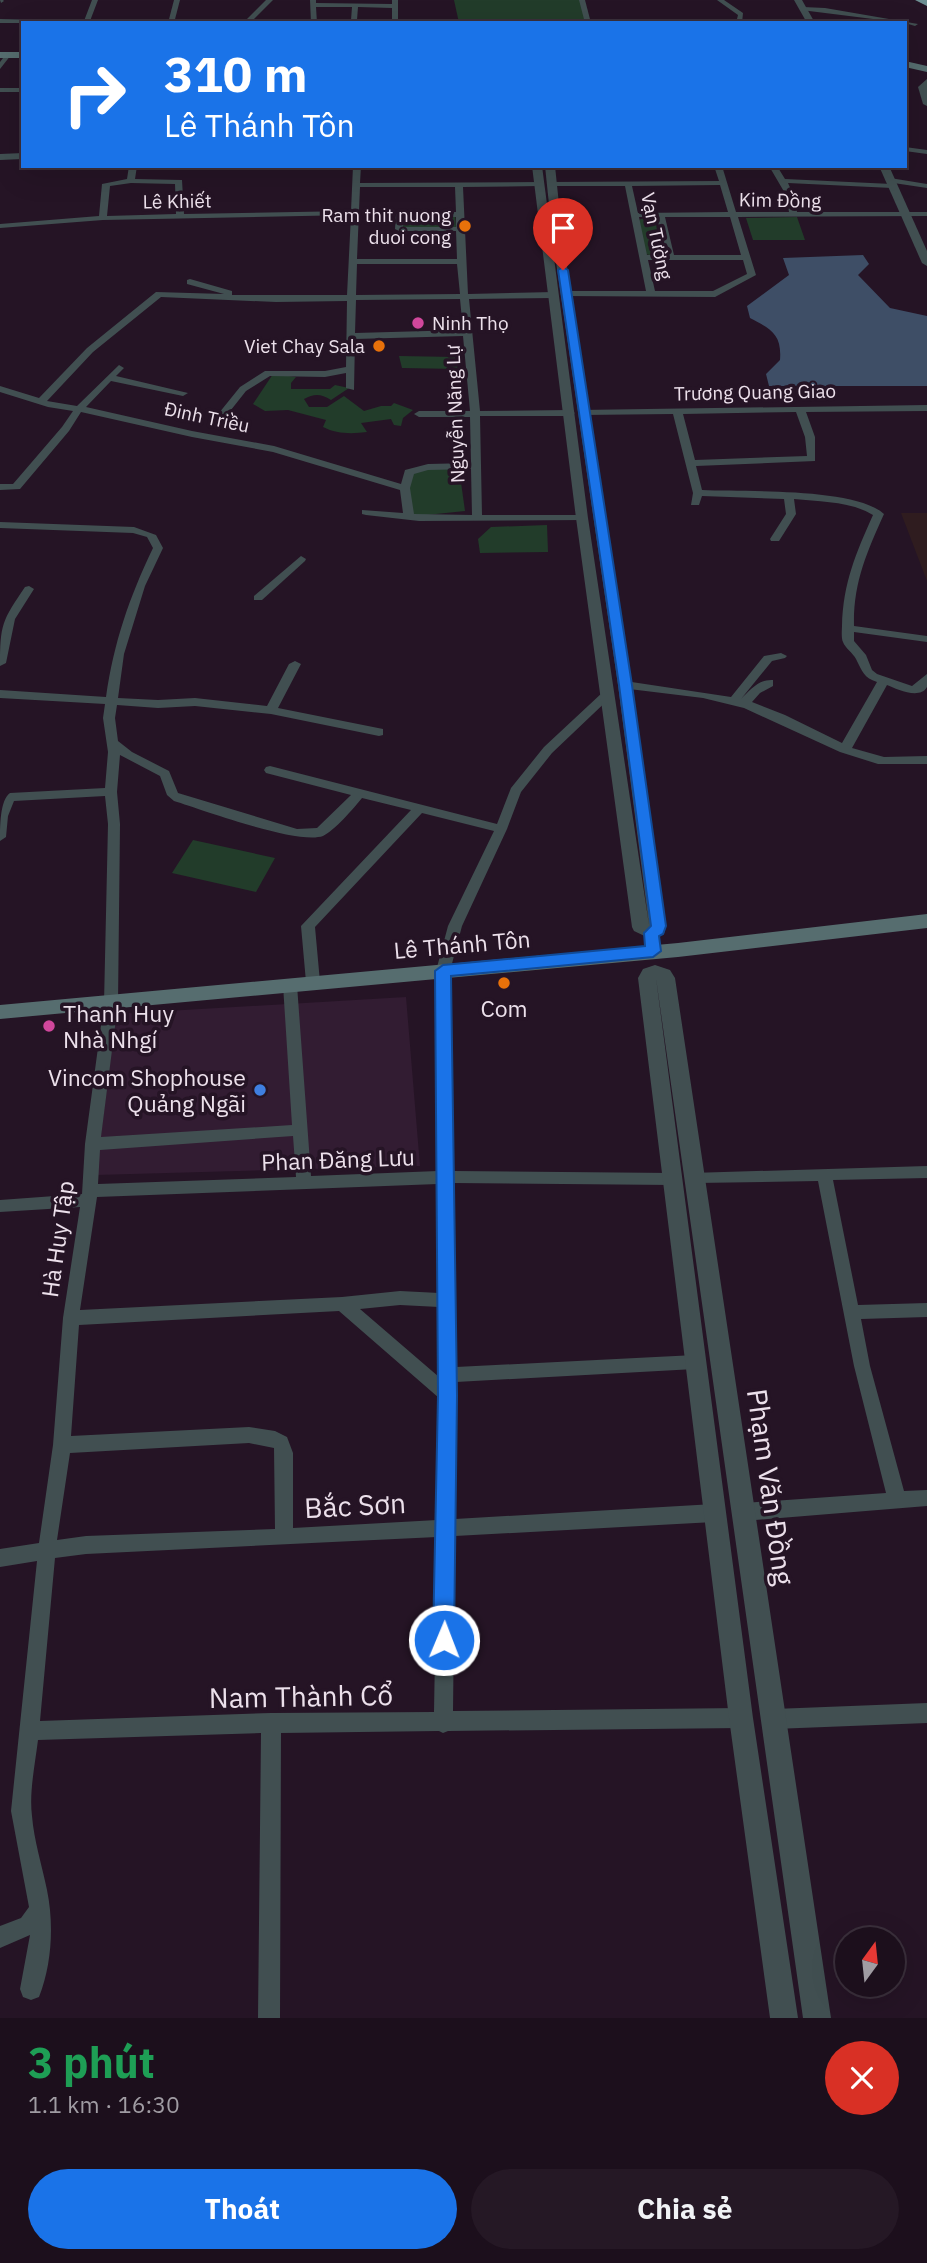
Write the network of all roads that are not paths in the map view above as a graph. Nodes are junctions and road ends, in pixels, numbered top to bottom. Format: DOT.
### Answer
graph roads {
  1 [pos="95,0"];
  2 [pos="177,0"];
  3 [pos="270,0"];
  4 [pos="582,0"];
  5 [pos="720,0"];
  6 [pos="799,0"];
  7 [pos="920,0"];
  8 [pos="313,2"];
  9 [pos="394,3"];
  10 [pos="927,4"];
  11 [pos="355,5"];
  12 [pos="803,9"];
  13 [pos="354,20"];
  14 [pos="0,21"];
  15 [pos="21,21"];
  16 [pos="87,21"];
  17 [pos="172,21"];
  18 [pos="248,21"];
  19 [pos="314,21"];
  20 [pos="395,21"];
  21 [pos="587,21"];
  22 [pos="739,21"];
  23 [pos="810,21"];
  24 [pos="896,21"];
  25 [pos="907,23"];
  26 [pos="915,24"];
  27 [pos="4,55"];
  28 [pos="907,62"];
  29 [pos="0,67"];
  30 [pos="927,67"];
  31 [pos="927,81"];
  32 [pos="0,90"];
  33 [pos="21,90"];
  34 [pos="927,104"];
  35 [pos="907,149"];
  36 [pos="927,152"];
  37 [pos="21,156"];
  38 [pos="0,157"];
  39 [pos="133,168"];
  40 [pos="357,168"];
  41 [pos="538,168"];
  42 [pos="550,168"];
  43 [pos="719,168"];
  44 [pos="775,168"];
  45 [pos="885,168"];
  46 [pos="131,181"];
  47 [pos="785,181"];
  48 [pos="723,183"];
  49 [pos="891,183"];
  50 [pos="459,184"];
  51 [pos="546,184"];
  52 [pos="628,184"];
  53 [pos="357,186"];
  54 [pos="927,186"];
  55 [pos="354,213"];
  56 [pos="460,214"];
  57 [pos="733,214"];
  58 [pos="904,214"];
  59 [pos="927,214"];
  60 [pos="633,215"];
  61 [pos="661,215"];
  62 [pos="793,215"];
  63 [pos="180,217"];
  64 [pos="103,218"];
  65 [pos="0,226"];
  66 [pos="460,229"];
  67 [pos="746,257"];
  68 [pos="643,258"];
  69 [pos="670,258"];
  70 [pos="461,261"];
  71 [pos="354,262"];
  72 [pos="927,263"];
  73 [pos="190,282"];
  74 [pos="560,294"];
  75 [pos="465,295"];
  76 [pos="651,295"];
  77 [pos="352,296"];
  78 [pos="248,299"];
  79 [pos="470,333"];
  80 [pos="350,336"];
  81 [pos="119,368"];
  82 [pos="351,369"];
  83 [pos="110,378"];
  84 [pos="351,388"];
  85 [pos="0,389"];
  86 [pos="183,393"];
  87 [pos="40,402"];
  88 [pos="927,408"];
  89 [pos="800,409"];
  90 [pos="78,410"];
  91 [pos="677,410"];
  92 [pos="224,413"];
  93 [pos="475,413"];
  94 [pos="577,413"];
  95 [pos="419,414"];
  96 [pos="690,463"];
  97 [pos="475,466"];
  98 [pos="0,487"];
  99 [pos="404,488"];
  100 [pos="789,497"];
  101 [pos="366,512"];
  102 [pos="600,516"];
  103 [pos="408,517"];
  104 [pos="477,517"];
  105 [pos="582,518"];
  106 [pos="0,524"];
  107 [pos="775,539"];
  108 [pos="301,559"];
  109 [pos="29,589"];
  110 [pos="258,598"];
  111 [pos="847,628"];
  112 [pos="600,639"];
  113 [pos="618,639"];
  114 [pos="927,639"];
  115 [pos="781,656"];
  116 [pos="0,663"];
  117 [pos="295,664"];
  118 [pos="927,678"];
  119 [pos="883,682"];
  120 [pos="769,683"];
  121 [pos="625,685"];
  122 [pos="0,694"];
  123 [pos="607,695"];
  124 [pos="112,700"];
  125 [pos="739,703"];
  126 [pos="271,710"];
  127 [pos="379,732"];
  128 [pos="113,747"];
  129 [pos="845,749"];
  130 [pos="927,760"];
  131 [pos="270,770"];
  132 [pos="619,785"];
  133 [pos="639,785"];
  134 [pos="111,792"];
  135 [pos="359,793"];
  136 [pos="419,809"];
  137 [pos="500,829"];
  138 [pos="0,838"];
  139 [pos="927,921"];
  140 [pos="653,952"];
  141 [pos="443,971"];
  142 [pos="313,982"];
  143 [pos="290,985"];
  144 [pos="111,1003"];
  145 [pos="0,1012"];
  146 [pos="300,1130"];
  147 [pos="93,1144"];
  148 [pos="927,1172"];
  149 [pos="824,1174"];
  150 [pos="444,1177"];
  151 [pos="696,1177"];
  152 [pos="672,1179"];
  153 [pos="304,1183"];
  154 [pos="89,1196"];
  155 [pos="0,1206"];
  156 [pos="445,1300"];
  157 [pos="342,1304"];
  158 [pos="927,1311"];
  159 [pos="853,1312"];
  160 [pos="71,1318"];
  161 [pos="722,1359"];
  162 [pos="695,1362"];
  163 [pos="447,1375"];
  164 [pos="448,1395"];
  165 [pos="62,1446"];
  166 [pos="927,1498"];
  167 [pos="897,1499"];
  168 [pos="744,1512"];
  169 [pos="714,1513"];
  170 [pos="445,1528"];
  171 [pos="284,1537"];
  172 [pos="47,1550"];
  173 [pos="0,1558"];
  174 [pos="927,1713"];
  175 [pos="741,1718"];
  176 [pos="774,1719"];
  177 [pos="271,1723"];
  178 [pos="443,1723"];
  179 [pos="30,1731"];
  180 [pos="40,1911"];
  181 [pos="0,1937"];
  182 [pos="776,1951"];
  183 [pos="808,1951"];
  184 [pos="31,1989"];
  185 [pos="269,2018"];
  186 [pos="784,2018"];
  187 [pos="817,2018"];
  1 -- 16 [label="street"];
  2 -- 17 [label="street"];
  3 -- 18 [label="street"];
  4 -- 21 [label="street"];
  5 -- 22 [label="street"];
  6 -- 12 [label="street"];
  7 -- 10 [label="highway"];
  8 -- 11 [label="street"];
  8 -- 19 [label="street"];
  9 -- 11 [label="street"];
  9 -- 20 [label="street"];
  11 -- 13 [label="street"];
  12 -- 23 [label="street"];
  12 -- 24 [label="street"];
  14 -- 15 [label="street"];
  25 -- 26 [label="street"];
  27 -- 29 [label="street"];
  28 -- 30 [label="main road"];
  31 -- 34 [label="street"];
  32 -- 33 [label="street"];
  35 -- 36 [label="street"];
  37 -- 38 [label="street"];
  39 -- 46 [label="street"];
  40 -- 53 [label="street"];
  41 -- 51 [label="street, Phạm Văn Đồng"];
  42 -- 51 [label="street, Phạm Văn Đồng"];
  43 -- 48 [label="street"];
  44 -- 47 [label="street"];
  45 -- 49 [label="street"];
  46 -- 63 [label="street"];
  46 -- 64 [label="street"];
  47 -- 49 [label="street"];
  47 -- 62 [label="street"];
  48 -- 52 [label="street"];
  48 -- 57 [label="street"];
  49 -- 54 [label="street"];
  49 -- 58 [label="street"];
  50 -- 51 [label="street"];
  50 -- 53 [label="street"];
  50 -- 56 [label="street, Nguyễn Năng Lự"];
  51 -- 52 [label="street"];
  51 -- 74 [label="street, Phạm Văn Đồng"];
  52 -- 60 [label="street, Vạn Tường"];
  53 -- 55 [label="street"];
  55 -- 63 [label="street, Lê Khiết"];
  55 -- 71 [label="street"];
  56 -- 66 [label="street, Nguyễn Năng Lự"];
  56 -- 66 [label="street"];
  57 -- 61 [label="street, Kim Đồng"];
  57 -- 62 [label="street, Kim Đồng"];
  57 -- 67 [label="street"];
  58 -- 59 [label="street, Kim Đồng"];
  58 -- 62 [label="street, Kim Đồng"];
  58 -- 72 [label="street"];
  60 -- 61 [label="street, Kim Đồng"];
  60 -- 68 [label="street, Vạn Tường"];
  61 -- 69 [label="street"];
  63 -- 64 [label="street, Lê Khiết"];
  64 -- 65 [label="street, Lê Khiết"];
  66 -- 70 [label="street, Nguyễn Năng Lự"];
  67 -- 69 [label="street"];
  67 -- 76 [label="street"];
  68 -- 69 [label="street"];
  68 -- 76 [label="street, Vạn Tường"];
  70 -- 71 [label="street"];
  70 -- 75 [label="street, Nguyễn Năng Lự"];
  71 -- 77 [label="street"];
  73 -- 78 [label="street"];
  74 -- 75 [label="street"];
  74 -- 76 [label="street"];
  74 -- 94 [label="street, Phạm Văn Đồng"];
  75 -- 77 [label="street"];
  75 -- 79 [label="street, Nguyễn Năng Lự"];
  77 -- 78 [label="street"];
  77 -- 80 [label="street"];
  78 -- 87 [label="street"];
  79 -- 80 [label="street"];
  79 -- 93 [label="street, Nguyễn Năng Lự"];
  80 -- 82 [label="street"];
  81 -- 83 [label="street"];
  82 -- 84 [label="street"];
  82 -- 92 [label="street"];
  83 -- 86 [label="street"];
  83 -- 90 [label="street"];
  85 -- 87 [label="street, Đinh Triều"];
  87 -- 90 [label="street, Đinh Triều"];
  88 -- 89 [label="street, Trương Quang Giao"];
  89 -- 91 [label="street, Trương Quang Giao"];
  89 -- 96 [label="street"];
  90 -- 98 [label="street"];
  90 -- 99 [label="street, Đinh Triều"];
  91 -- 94 [label="street, Trương Quang Giao"];
  91 -- 96 [label="street"];
  93 -- 94 [label="street, Trương Quang Giao"];
  93 -- 95 [label="street, Trương Quang Giao"];
  93 -- 97 [label="street, Nguyễn Năng Lự"];
  94 -- 102 [label="street, Phạm Văn Đồng"];
  94 -- 105 [label="street, Phạm Văn Đồng"];
  96 -- 100 [label="street"];
  97 -- 99 [label="street"];
  97 -- 104 [label="street, Nguyễn Năng Lự"];
  99 -- 103 [label="street"];
  100 -- 107 [label="street"];
  100 -- 111 [label="street"];
  101 -- 103 [label="street"];
  102 -- 105 [label="street"];
  102 -- 113 [label="street, Phạm Văn Đồng"];
  103 -- 104 [label="street"];
  104 -- 105 [label="street"];
  105 -- 112 [label="street, Phạm Văn Đồng"];
  106 -- 124 [label="street, Hà Huy Tập"];
  108 -- 110 [label="street"];
  109 -- 116 [label="street"];
  111 -- 114 [label="street"];
  111 -- 119 [label="street"];
  112 -- 113 [label="street"];
  112 -- 123 [label="street, Phạm Văn Đồng"];
  113 -- 121 [label="street, Phạm Văn Đồng"];
  115 -- 125 [label="street"];
  117 -- 126 [label="street"];
  118 -- 119 [label="street"];
  119 -- 129 [label="street"];
  120 -- 125 [label="street"];
  121 -- 125 [label="street"];
  121 -- 133 [label="street, Phạm Văn Đồng"];
  122 -- 124 [label="street"];
  123 -- 132 [label="street, Phạm Văn Đồng"];
  123 -- 137 [label="street"];
  124 -- 126 [label="street"];
  124 -- 128 [label="street, Hà Huy Tập"];
  125 -- 129 [label="street"];
  126 -- 127 [label="street"];
  128 -- 134 [label="street, Hà Huy Tập"];
  128 -- 135 [label="street"];
  129 -- 130 [label="street"];
  131 -- 135 [label="street"];
  132 -- 133 [label="street"];
  132 -- 140 [label="street, Phạm Văn Đồng"];
  133 -- 140 [label="street, Phạm Văn Đồng"];
  134 -- 138 [label="street"];
  134 -- 144 [label="street, Hà Huy Tập"];
  135 -- 136 [label="street"];
  136 -- 137 [label="street"];
  136 -- 142 [label="street"];
  137 -- 141 [label="street"];
  139 -- 140 [label="main road, Lê Thánh Tôn"];
  140 -- 141 [label="main road, Lê Thánh Tôn"];
  140 -- 151 [label="street, Phạm Văn Đồng"];
  140 -- 152 [label="street, Phạm Văn Đồng"];
  141 -- 142 [label="main road, Lê Thánh Tôn"];
  141 -- 150 [label="street"];
  142 -- 143 [label="main road, Lê Thánh Tôn"];
  143 -- 144 [label="main road, Lê Thánh Tôn"];
  143 -- 146 [label="street"];
  144 -- 145 [label="main road, Lê Thánh Tôn"];
  144 -- 147 [label="street, Hà Huy Tập"];
  146 -- 147 [label="street"];
  146 -- 153 [label="street"];
  147 -- 154 [label="street, Hà Huy Tập"];
  148 -- 149 [label="street"];
  149 -- 151 [label="street"];
  149 -- 159 [label="street"];
  150 -- 152 [label="street, Phan Đăng Lưu"];
  150 -- 153 [label="street, Phan Đăng Lưu"];
  150 -- 156 [label="street"];
  151 -- 152 [label="street"];
  151 -- 161 [label="street, Phạm Văn Đồng"];
  152 -- 162 [label="street, Phạm Văn Đồng"];
  153 -- 154 [label="street, Phan Đăng Lưu"];
  154 -- 155 [label="street, Phan Đăng Lưu"];
  154 -- 160 [label="street, Hà Huy Tập"];
  156 -- 157 [label="street"];
  156 -- 163 [label="street"];
  157 -- 160 [label="street"];
  157 -- 164 [label="street"];
  158 -- 159 [label="street"];
  159 -- 167 [label="street"];
  160 -- 165 [label="street, Hà Huy Tập"];
  161 -- 162 [label="street"];
  161 -- 168 [label="street, Phạm Văn Đồng"];
  162 -- 163 [label="street"];
  162 -- 169 [label="street, Phạm Văn Đồng"];
  163 -- 164 [label="street"];
  164 -- 170 [label="street"];
  165 -- 171 [label="street"];
  165 -- 172 [label="street, Hà Huy Tập"];
  166 -- 167 [label="street"];
  167 -- 168 [label="street"];
  168 -- 169 [label="street"];
  168 -- 176 [label="street, Phạm Văn Đồng"];
  169 -- 170 [label="street, Bắc Sơn"];
  169 -- 175 [label="street, Phạm Văn Đồng"];
  170 -- 171 [label="street, Bắc Sơn"];
  170 -- 178 [label="street"];
  171 -- 172 [label="street, Bắc Sơn"];
  172 -- 173 [label="street, Bắc Sơn"];
  172 -- 179 [label="street, Hà Huy Tập"];
  174 -- 176 [label="street"];
  175 -- 176 [label="street"];
  175 -- 178 [label="street, Nam Thành Cổ"];
  175 -- 182 [label="street, Phạm Văn Đồng"];
  176 -- 183 [label="street, Phạm Văn Đồng"];
  177 -- 178 [label="street, Nam Thành Cổ"];
  177 -- 179 [label="street, Nam Thành Cổ"];
  177 -- 185 [label="street"];
  179 -- 180 [label="street, Hà Huy Tập"];
  180 -- 181 [label="street"];
  180 -- 184 [label="street, Hà Huy Tập"];
  182 -- 183 [label="street"];
  182 -- 186 [label="street, Phạm Văn Đồng"];
  183 -- 187 [label="street, Phạm Văn Đồng"];
}
